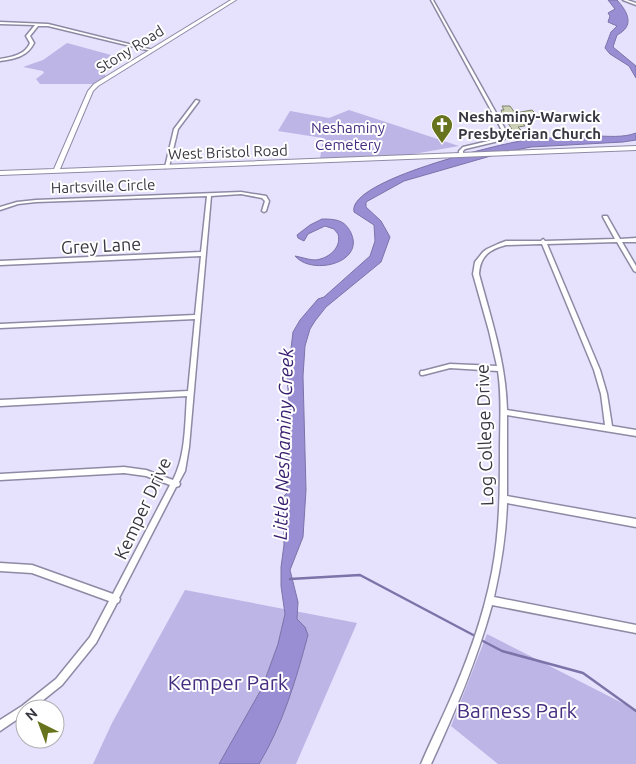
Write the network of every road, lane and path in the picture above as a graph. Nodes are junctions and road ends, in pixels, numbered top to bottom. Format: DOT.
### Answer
graph roads {
  1 [pos="234,0"];
  2 [pos="432,0"];
  3 [pos="624,0"];
  4 [pos="636,4"];
  5 [pos="0,23"];
  6 [pos="38,24"];
  7 [pos="151,50"];
  8 [pos="0,60"];
  9 [pos="198,101"];
  10 [pos="636,148"];
  11 [pos="523,153"];
  12 [pos="461,156"];
  13 [pos="167,167"];
  14 [pos="56,171"];
  15 [pos="0,173"];
  16 [pos="209,194"];
  17 [pos="0,209"];
  18 [pos="264,211"];
  19 [pos="605,217"];
  20 [pos="619,240"];
  21 [pos="636,240"];
  22 [pos="543,241"];
  23 [pos="204,254"];
  24 [pos="0,263"];
  25 [pos="636,270"];
  26 [pos="198,317"];
  27 [pos="0,326"];
  28 [pos="501,369"];
  29 [pos="423,373"];
  30 [pos="191,393"];
  31 [pos="0,403"];
  32 [pos="503,412"];
  33 [pos="609,429"];
  34 [pos="636,434"];
  35 [pos="0,477"];
  36 [pos="176,484"];
  37 [pos="504,499"];
  38 [pos="636,523"];
  39 [pos="0,567"];
  40 [pos="116,599"];
  41 [pos="490,600"];
  42 [pos="636,629"];
  43 [pos="37,699"];
  44 [pos="15,716"];
  45 [pos="0,726"];
  46 [pos="426,764"];
  1 -- 7 [label="main road, Stony Road"];
  2 -- 12 [label="street"];
  3 -- 4 [label="street"];
  5 -- 6 [label="street"];
  6 -- 7 [label="street"];
  6 -- 8 [label="street"];
  7 -- 14 [label="main road, Stony Road"];
  9 -- 13 [label="street"];
  10 -- 11 [label="main road, West Bristol Road"];
  11 -- 12 [label="main road, West Bristol Road"];
  12 -- 13 [label="main road, West Bristol Road"];
  13 -- 14 [label="main road, West Bristol Road"];
  14 -- 15 [label="main road, West Bristol Road"];
  16 -- 17 [label="street, Hartsville Circle"];
  16 -- 18 [label="street, Hartsville Circle"];
  16 -- 23 [label="street, Kemper Drive"];
  19 -- 20 [label="street"];
  20 -- 21 [label="street, Log College Drive"];
  20 -- 22 [label="street, Log College Drive"];
  20 -- 25 [label="street"];
  22 -- 28 [label="street, Log College Drive"];
  22 -- 33 [label="street"];
  23 -- 24 [label="street, Grey Lane"];
  23 -- 26 [label="street, Kemper Drive"];
  26 -- 27 [label="street"];
  26 -- 30 [label="street, Kemper Drive"];
  28 -- 29 [label="street"];
  28 -- 32 [label="street, Log College Drive"];
  30 -- 31 [label="street"];
  30 -- 36 [label="street, Kemper Drive"];
  32 -- 33 [label="street"];
  32 -- 37 [label="street, Log College Drive"];
  33 -- 34 [label="street"];
  35 -- 36 [label="street"];
  36 -- 40 [label="street, Kemper Drive"];
  37 -- 38 [label="street"];
  37 -- 41 [label="street, Log College Drive"];
  39 -- 40 [label="street"];
  40 -- 43 [label="street, Kemper Drive"];
  41 -- 42 [label="street"];
  41 -- 46 [label="street, Log College Drive"];
  44 -- 45 [label="street, Kemper Drive"];
}
